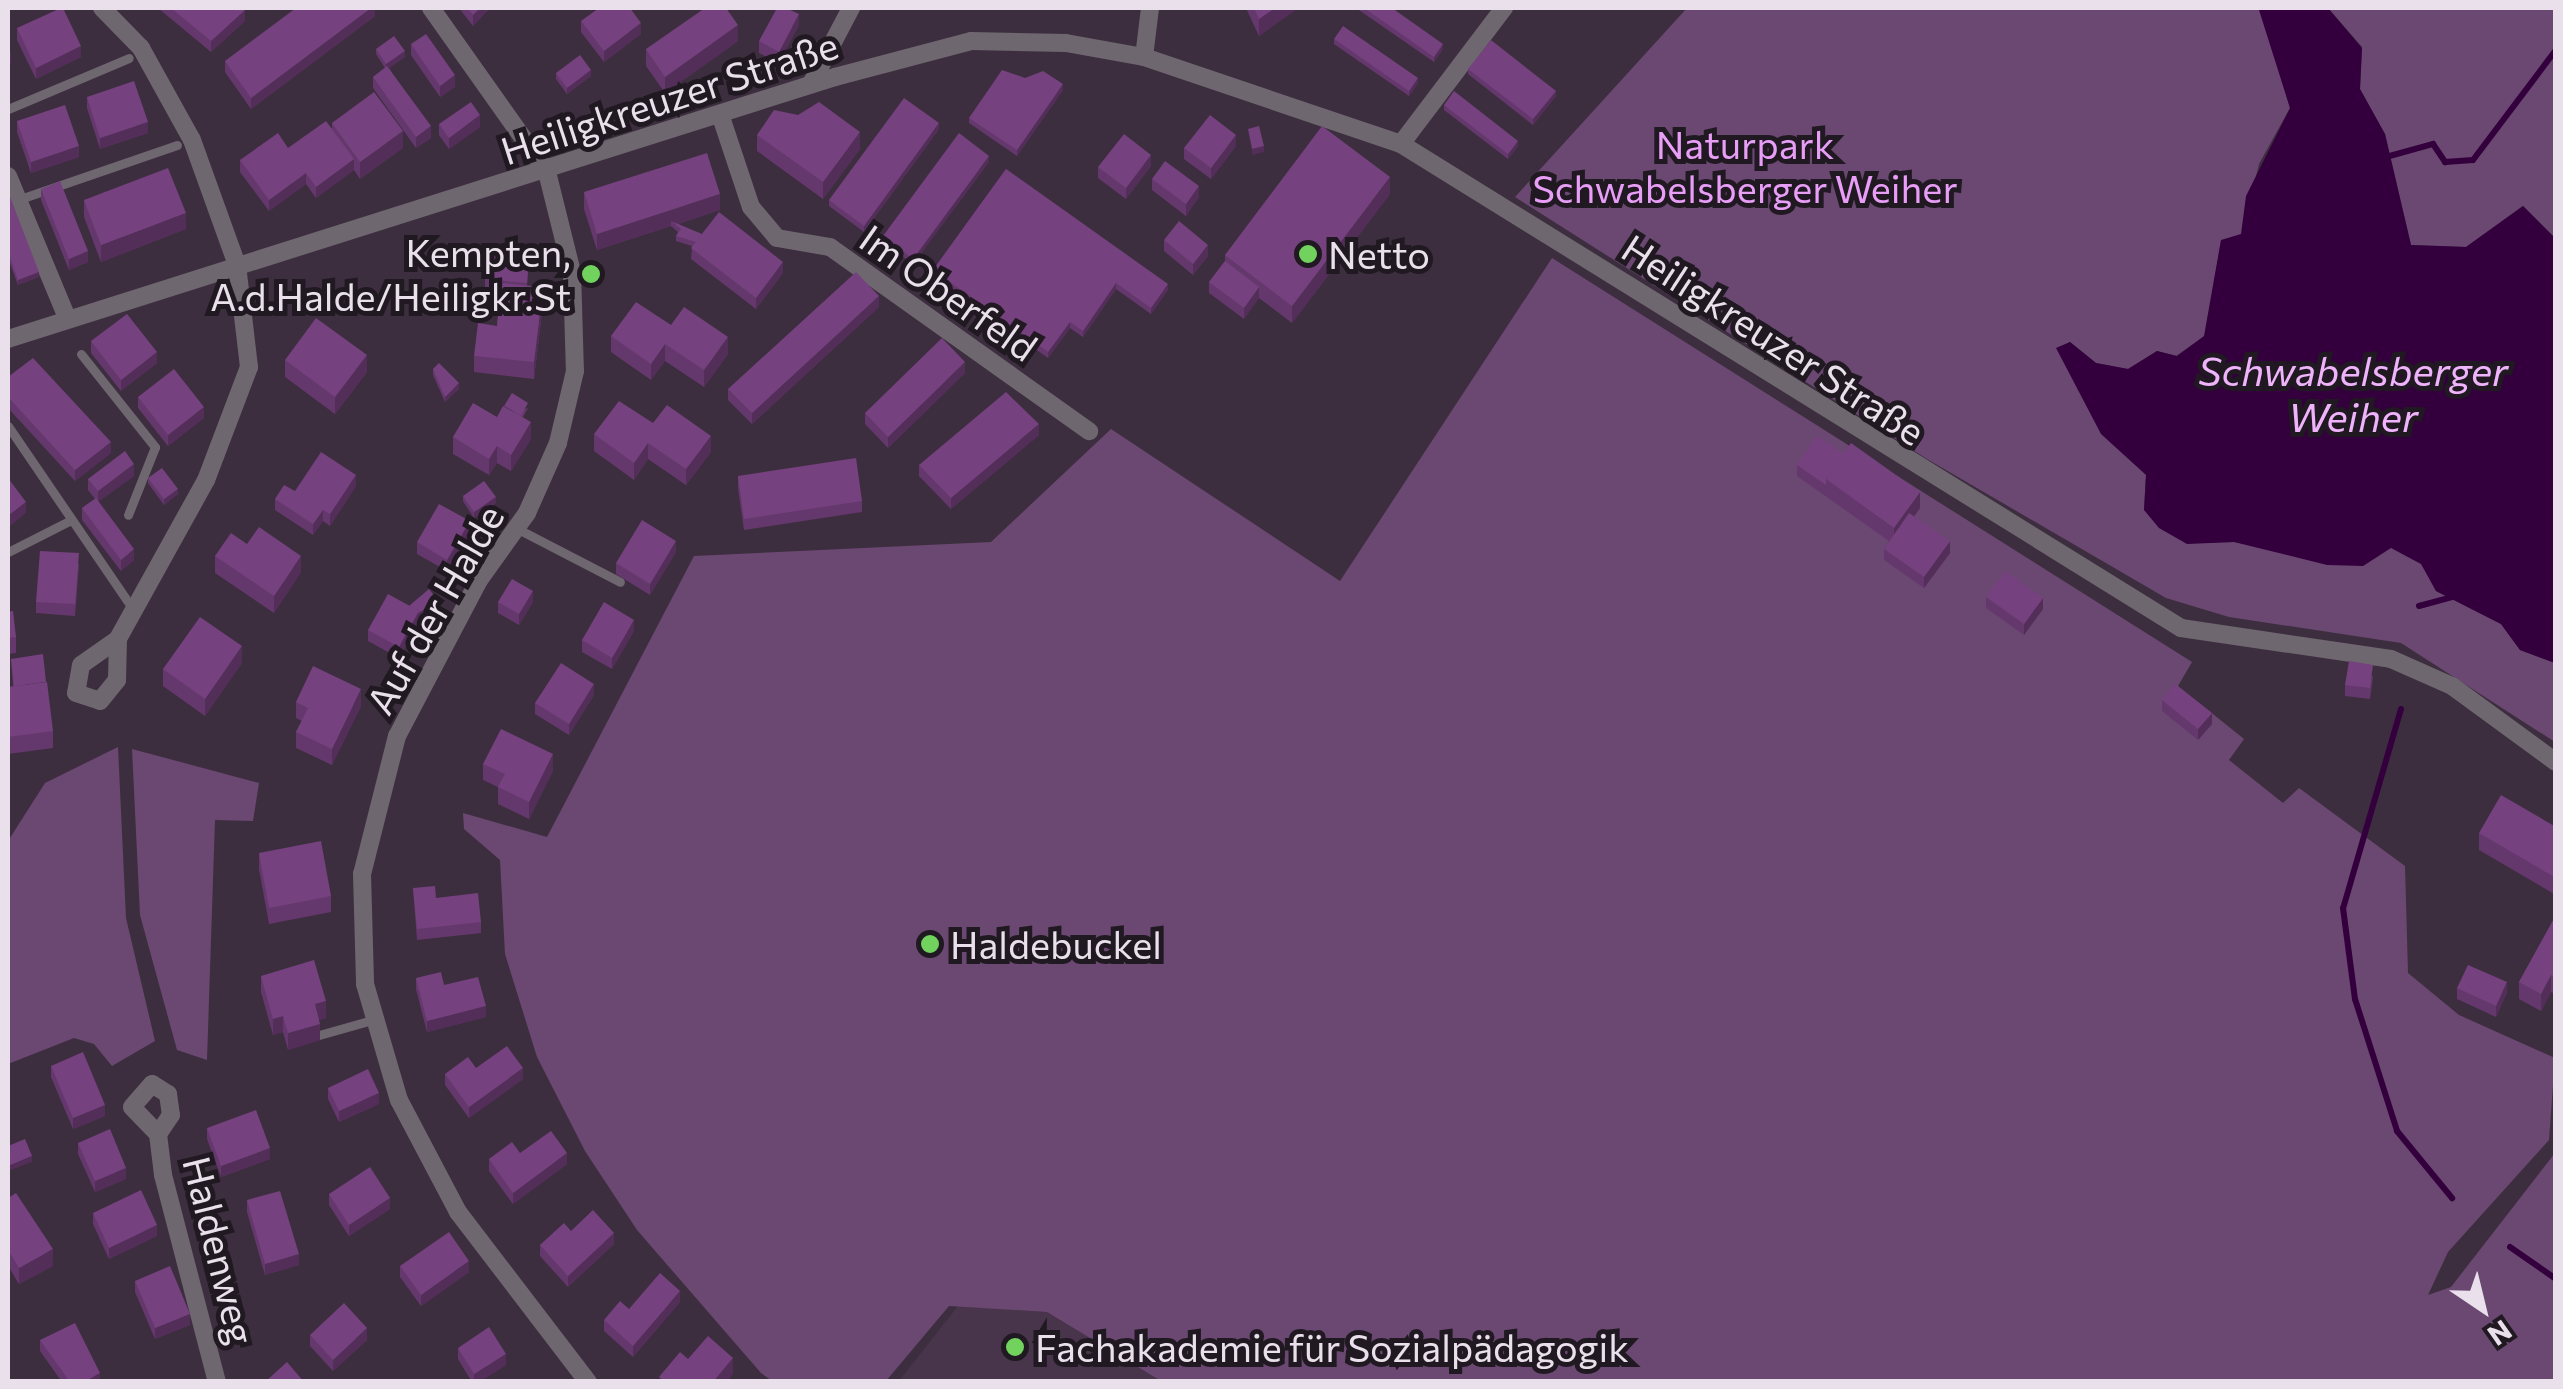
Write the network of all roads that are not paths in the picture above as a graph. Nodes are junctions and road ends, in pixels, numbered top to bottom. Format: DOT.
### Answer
graph roads {
  1 [pos="102,8"];
  2 [pos="430,8"];
  3 [pos="852,8"];
  4 [pos="1150,8"];
  5 [pos="1504,8"];
  6 [pos="1144,57"];
  7 [pos="128,58"];
  8 [pos="811,84"];
  9 [pos="8,109"];
  10 [pos="721,117"];
  11 [pos="1401,144"];
  12 [pos="176,145"];
  13 [pos="547,172"];
  14 [pos="8,176"];
  15 [pos="20,199"];
  16 [pos="236,264"];
  17 [pos="66,315"];
  18 [pos="8,339"];
  19 [pos="81,354"];
  20 [pos="8,426"];
  21 [pos="1088,431"];
  22 [pos="128,516"];
  23 [pos="69,521"];
  24 [pos="516,528"];
  25 [pos="8,552"];
  26 [pos="620,582"];
  27 [pos="132,608"];
  28 [pos="118,640"];
  29 [pos="2556,762"];
  30 [pos="376,1019"];
  31 [pos="319,1035"];
  32 [pos="158,1134"];
  33 [pos="217,1382"];
  34 [pos="588,1382"];
  1 -- 16 [label="street"];
  2 -- 13 [label="street"];
  3 -- 8 [label="street"];
  4 -- 6 [label="street"];
  5 -- 11 [label="street"];
  6 -- 8 [label="street, Heiligkreuzer Straße"];
  6 -- 11 [label="street, Heiligkreuzer Straße"];
  7 -- 9 [label="lane"];
  8 -- 10 [label="street, Heiligkreuzer Straße"];
  10 -- 13 [label="street, Heiligkreuzer Straße"];
  10 -- 21 [label="street, Im Oberfeld"];
  11 -- 29 [label="street, Heiligkreuzer Straße"];
  12 -- 15 [label="lane"];
  13 -- 16 [label="street, Heiligkreuzer Straße"];
  13 -- 24 [label="street, Auf der Halde"];
  14 -- 15 [label="street"];
  15 -- 17 [label="street"];
  16 -- 17 [label="street, Heiligkreuzer Straße"];
  16 -- 27 [label="street"];
  17 -- 18 [label="street, Heiligkreuzer Straße"];
  19 -- 22 [label="lane"];
  20 -- 23 [label="lane"];
  23 -- 25 [label="lane"];
  23 -- 27 [label="lane"];
  24 -- 26 [label="lane"];
  24 -- 30 [label="street, Auf der Halde"];
  27 -- 28 [label="street"];
  30 -- 31 [label="lane"];
  30 -- 34 [label="street, Auf der Halde"];
  32 -- 33 [label="street, Haldenweg"];
}
